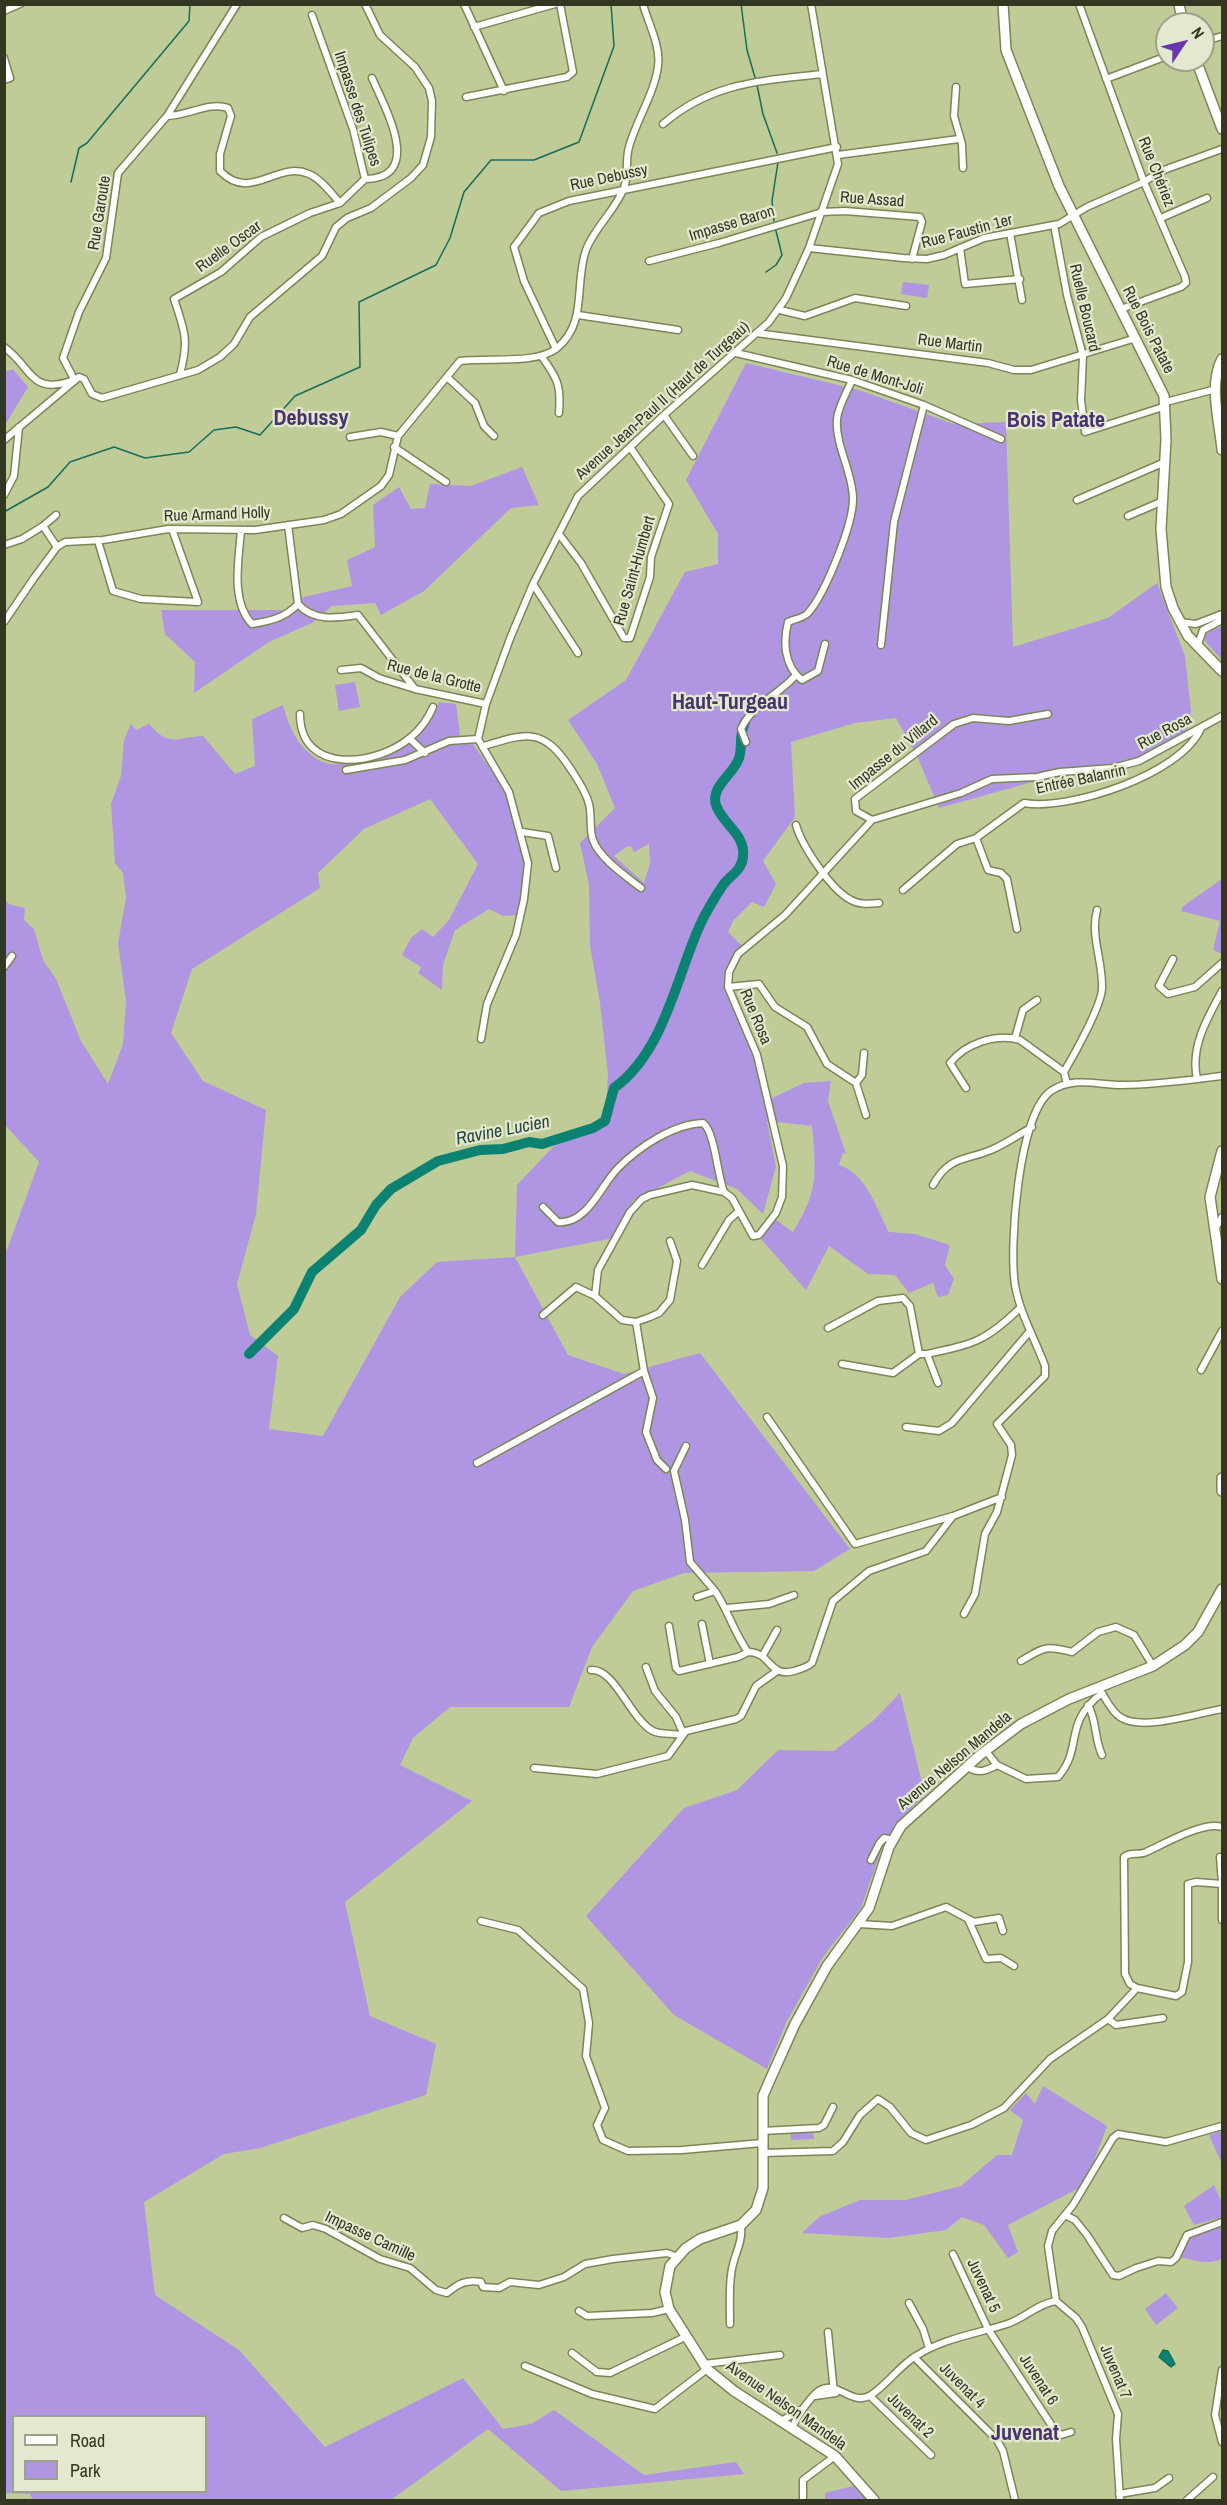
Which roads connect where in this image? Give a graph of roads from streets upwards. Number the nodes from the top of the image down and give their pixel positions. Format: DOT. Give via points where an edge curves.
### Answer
graph roads {
  1 [pos="20,4"];
  2 [pos="237,4"];
  3 [pos="365,4"];
  4 [pos="464,4"];
  5 [pos="523,4"];
  6 [pos="555,4"];
  7 [pos="560,4"];
  8 [pos="643,4"];
  9 [pos="811,4"];
  10 [pos="1003,4"];
  11 [pos="1079,4"];
  12 [pos="4,11"];
  13 [pos="525,13"];
  14 [pos="312,15"];
  15 [pos="474,27"];
  16 [pos="4,58"];
  17 [pos="1155,61"];
  18 [pos="1201,72"];
  19 [pos="822,74"];
  20 [pos="372,78"];
  21 [pos="1106,79"];
  22 [pos="4,80"];
  23 [pos="956,87"];
  24 [pos="504,91"];
  25 [pos="466,97"];
  26 [pos="167,116"];
  27 [pos="663,124"];
  28 [pos="1222,129"];
  29 [pos="959,139"];
  30 [pos="837,147"];
  31 [pos="1222,149"];
  32 [pos="838,156"];
  33 [pos="963,168"];
  34 [pos="365,179"];
  35 [pos="1144,182"];
  36 [pos="624,188"];
  37 [pos="1207,198"];
  38 [pos="340,203"];
  39 [pos="822,212"];
  40 [pos="1072,218"];
  41 [pos="1161,218"];
  42 [pos="1054,225"];
  43 [pos="1010,233"];
  44 [pos="809,248"];
  45 [pos="960,248"];
  46 [pos="912,259"];
  47 [pos="649,261"];
  48 [pos="1020,279"];
  49 [pos="1022,300"];
  50 [pos="906,306"];
  51 [pos="1121,309"];
  52 [pos="780,310"];
  53 [pos="578,315"];
  54 [pos="678,330"];
  55 [pos="756,333"];
  56 [pos="1136,338"];
  57 [pos="4,347"];
  58 [pos="556,349"];
  59 [pos="736,353"];
  60 [pos="1083,356"];
  61 [pos="542,357"];
  62 [pos="1222,359"];
  63 [pos="180,374"];
  64 [pos="447,377"];
  65 [pos="74,379"];
  66 [pos="852,381"];
  67 [pos="1216,389"];
  68 [pos="1166,404"];
  69 [pos="924,405"];
  70 [pos="559,413"];
  71 [pos="664,415"];
  72 [pos="19,427"];
  73 [pos="1222,432"];
  74 [pos="398,436"];
  75 [pos="494,436"];
  76 [pos="350,437"];
  77 [pos="1001,439"];
  78 [pos="4,440"];
  79 [pos="394,447"];
  80 [pos="630,447"];
  81 [pos="1222,450"];
  82 [pos="693,456"];
  83 [pos="1165,462"];
  84 [pos="446,482"];
  85 [pos="4,495"];
  86 [pos="1077,500"];
  87 [pos="1163,501"];
  88 [pos="56,515"];
  89 [pos="1128,516"];
  90 [pos="288,525"];
  91 [pos="43,526"];
  92 [pos="172,529"];
  93 [pos="241,530"];
  94 [pos="559,534"];
  95 [pos="98,541"];
  96 [pos="4,545"];
  97 [pos="57,547"];
  98 [pos="533,584"];
  99 [pos="298,604"];
  100 [pos="1222,614"];
  101 [pos="1222,620"];
  102 [pos="1179,621"];
  103 [pos="4,622"];
  104 [pos="825,645"];
  105 [pos="881,645"];
  106 [pos="1197,647"];
  107 [pos="578,653"];
  108 [pos="341,670"];
  109 [pos="1222,671"];
  110 [pos="796,675"];
  111 [pos="415,688"];
  112 [pos="486,704"];
  113 [pos="433,707"];
  114 [pos="300,714"];
  115 [pos="1048,714"];
  116 [pos="1222,716"];
  117 [pos="1201,728"];
  118 [pos="410,739"];
  119 [pos="478,740"];
  120 [pos="746,742"];
  121 [pos="484,746"];
  122 [pos="425,753"];
  123 [pos="346,770"];
  124 [pos="872,820"];
  125 [pos="796,825"];
  126 [pos="522,832"];
  127 [pos="976,838"];
  128 [pos="556,868"];
  129 [pos="825,874"];
  130 [pos="642,888"];
  131 [pos="903,890"];
  132 [pos="879,903"];
  133 [pos="1097,910"];
  134 [pos="1017,929"];
  135 [pos="12,956"];
  136 [pos="1173,959"];
  137 [pos="1222,963"];
  138 [pos="4,967"];
  139 [pos="728,987"];
  140 [pos="1222,991"];
  141 [pos="1037,1000"];
  142 [pos="1015,1038"];
  143 [pos="482,1040"];
  144 [pos="864,1053"];
  145 [pos="1064,1072"];
  146 [pos="1222,1077"];
  147 [pos="1197,1079"];
  148 [pos="856,1083"];
  149 [pos="1067,1084"];
  150 [pos="966,1088"];
  151 [pos="866,1115"];
  152 [pos="1032,1126"];
  153 [pos="1222,1151"];
  154 [pos="933,1185"];
  155 [pos="724,1192"];
  156 [pos="543,1207"];
  157 [pos="739,1211"];
  158 [pos="1222,1217"];
  159 [pos="1215,1230"];
  160 [pos="670,1240"];
  161 [pos="702,1265"];
  162 [pos="1222,1279"];
  163 [pos="595,1296"];
  164 [pos="1020,1308"];
  165 [pos="543,1315"];
  166 [pos="636,1322"];
  167 [pos="828,1328"];
  168 [pos="1030,1331"];
  169 [pos="1222,1331"];
  170 [pos="919,1354"];
  171 [pos="927,1354"];
  172 [pos="842,1364"];
  173 [pos="1201,1370"];
  174 [pos="644,1371"];
  175 [pos="938,1383"];
  176 [pos="766,1417"];
  177 [pos="906,1427"];
  178 [pos="686,1446"];
  179 [pos="477,1463"];
  180 [pos="666,1469"];
  181 [pos="1222,1478"];
  182 [pos="1222,1491"];
  183 [pos="1002,1497"];
  184 [pos="953,1516"];
  185 [pos="1222,1589"];
  186 [pos="715,1591"];
  187 [pos="794,1595"];
  188 [pos="697,1596"];
  189 [pos="727,1608"];
  190 [pos="964,1614"];
  191 [pos="702,1624"];
  192 [pos="669,1626"];
  193 [pos="777,1630"];
  194 [pos="748,1652"];
  195 [pos="763,1655"];
  196 [pos="1021,1661"];
  197 [pos="710,1664"];
  198 [pos="1153,1666"];
  199 [pos="646,1667"];
  200 [pos="591,1670"];
  201 [pos="777,1671"];
  202 [pos="1100,1690"];
  203 [pos="1088,1704"];
  204 [pos="1222,1709"];
  205 [pos="682,1734"];
  206 [pos="986,1751"];
  207 [pos="1102,1755"];
  208 [pos="997,1765"];
  209 [pos="968,1767"];
  210 [pos="534,1768"];
  211 [pos="1222,1827"];
  212 [pos="893,1840"];
  213 [pos="1220,1857"];
  214 [pos="871,1860"];
  215 [pos="1222,1884"];
  216 [pos="968,1919"];
  217 [pos="1222,1920"];
  218 [pos="481,1921"];
  219 [pos="859,1924"];
  220 [pos="1003,1931"];
  221 [pos="1014,1966"];
  222 [pos="1137,1988"];
  223 [pos="1163,2018"];
  224 [pos="1108,2019"];
  225 [pos="833,2108"];
  226 [pos="1222,2126"];
  227 [pos="762,2131"];
  228 [pos="762,2143"];
  229 [pos="762,2154"];
  230 [pos="1065,2215"];
  231 [pos="284,2218"];
  232 [pos="1222,2222"];
  233 [pos="741,2225"];
  234 [pos="953,2254"];
  235 [pos="678,2257"];
  236 [pos="1056,2301"];
  237 [pos="909,2303"];
  238 [pos="669,2309"];
  239 [pos="579,2311"];
  240 [pos="730,2324"];
  241 [pos="988,2329"];
  242 [pos="828,2332"];
  243 [pos="685,2337"];
  244 [pos="929,2348"];
  245 [pos="572,2354"];
  246 [pos="780,2355"];
  247 [pos="914,2357"];
  248 [pos="525,2366"];
  249 [pos="705,2366"];
  250 [pos="1222,2370"];
  251 [pos="834,2390"];
  252 [pos="870,2396"];
  253 [pos="804,2409"];
  254 [pos="783,2420"];
  255 [pos="793,2426"];
  256 [pos="1071,2432"];
  257 [pos="1222,2442"];
  258 [pos="931,2455"];
  259 [pos="835,2456"];
  260 [pos="1213,2477"];
  261 [pos="1169,2478"];
  262 [pos="1120,2498"];
  263 [pos="803,2500"];
  264 [pos="874,2500"];
  265 [pos="1015,2500"];
  266 [pos="1187,2500"];
  1 -- 12 [label="street"];
  2 -- 26 [label="street, Rue Garoute"];
  3 -- 63 [label="street" via="380,35 415,67 429,88 431,137 423,165 371,208 336,227 322,256 250,317 228,351 208,365"];
  4 -- 15 [label="street"];
  5 -- 13 [label="street"];
  6 -- 13 [label="street"];
  7 -- 24 [label="street" via="573,72"];
  8 -- 36 [label="street, Rue Armand Holly" via="658,53 658,68 627,151"];
  9 -- 19 [label="street, Avenue Jean-Paul II (Haut de Turgeau)"];
  10 -- 40 [label="street, Rue Bois Patate" via="1006,50"];
  11 -- 21 [label="street, Rue Chériez"];
  13 -- 15 [label="street"];
  14 -- 34 [label="street, Impasse des Tulipes" via="353,129"];
  15 -- 24 [label="street"];
  16 -- 22 [label="street" via="10,78"];
  17 -- 21 [label="street"];
  18 -- 28 [label="street"];
  19 -- 27 [label="street" via="755,82 702,96"];
  19 -- 30 [label="street, Avenue Jean-Paul II (Haut de Turgeau)"];
  20 -- 34 [label="street" via="399,153 394,169 384,176"];
  21 -- 35 [label="street, Rue Chériez"];
  23 -- 29 [label="street" via="954,116"];
  24 -- 25 [label="street"];
  26 -- 38 [label="street" via="219,105 228,108 231,116 220,154 220,171 228,180 241,185 297,170 318,179"];
  26 -- 65 [label="street, Rue Garoute" via="118,173 106,258 79,312 63,358"];
  29 -- 32 [label="street"];
  29 -- 33 [label="street"];
  30 -- 32 [label="street, Avenue Jean-Paul II (Haut de Turgeau)"];
  30 -- 36 [label="street, Rue Debussy"];
  31 -- 35 [label="street, Rue Faustin 1er" via="1161,171"];
  32 -- 39 [label="street, Avenue Jean-Paul II (Haut de Turgeau)" via="836,174"];
  34 -- 38 [label="street, Impasse des Tulipes"];
  35 -- 40 [label="street, Rue Faustin 1er" via="1087,207"];
  35 -- 41 [label="street, Rue Chériez"];
  36 -- 53 [label="street, Rue Armand Holly" via="586,250"];
  36 -- 58 [label="street, Rue Debussy" via="568,201 539,213 514,247 524,281"];
  37 -- 41 [label="street"];
  38 -- 63 [label="street, Ruelle Oscar" via="261,237 221,272 174,299 186,333 187,349"];
  39 -- 44 [label="street, Avenue Jean-Paul II (Haut de Turgeau)"];
  39 -- 46 [label="street, Rue Assad" via="920,217"];
  39 -- 47 [label="street, Impasse Baron"];
  40 -- 42 [label="street, Rue Faustin 1er"];
  40 -- 51 [label="street, Rue Bois Patate"];
  41 -- 51 [label="street, Rue Chériez" via="1186,283"];
  42 -- 43 [label="street, Rue Faustin 1er"];
  42 -- 60 [label="street, Ruelle Boucard" via="1066,295"];
  43 -- 45 [label="street, Rue Faustin 1er"];
  43 -- 48 [label="street"];
  44 -- 46 [label="street, Rue Faustin 1er"];
  44 -- 52 [label="street, Avenue Jean-Paul II (Haut de Turgeau)"];
  45 -- 46 [label="street, Rue Faustin 1er" via="937,257"];
  45 -- 48 [label="street" via="965,284"];
  48 -- 49 [label="street"];
  50 -- 52 [label="street" via="855,298 805,316"];
  51 -- 56 [label="street, Rue Bois Patate"];
  52 -- 55 [label="street, Avenue Jean-Paul II (Haut de Turgeau)"];
  53 -- 54 [label="street"];
  53 -- 58 [label="street, Rue Armand Holly" via="572,332"];
  55 -- 59 [label="street, Avenue Jean-Paul II (Haut de Turgeau)"];
  55 -- 60 [label="street, Rue Martin" via="1023,371"];
  56 -- 60 [label="street, Rue Martin"];
  56 -- 68 [label="street, Rue Bois Patate"];
  57 -- 65 [label="street" via="39,384 48,386"];
  58 -- 61 [label="street, Rue Armand Holly"];
  59 -- 66 [label="street, Rue de Mont-Joli"];
  59 -- 71 [label="street, Avenue Jean-Paul II (Haut de Turgeau)"];
  60 -- 68 [label="street, Ruelle Boucard" via="1081,400 1085,432"];
  61 -- 64 [label="street, Rue Armand Holly" via="460,361"];
  61 -- 70 [label="street" via="561,391"];
  62 -- 67 [label="street"];
  63 -- 65 [label="street" via="102,398 92,394 84,379"];
  64 -- 74 [label="street, Rue Armand Holly"];
  64 -- 75 [label="street" via="475,403 484,426"];
  65 -- 72 [label="street"];
  66 -- 69 [label="street, Rue de Mont-Joli"];
  66 -- 110 [label="street" via="837,419 851,477 852,517 816,603 806,616 788,622 782,644"];
  67 -- 68 [label="street"];
  67 -- 73 [label="street"];
  68 -- 83 [label="street, Rue Bois Patate"];
  69 -- 77 [label="street, Rue de Mont-Joli"];
  69 -- 105 [label="street" via="894,522"];
  71 -- 80 [label="street, Avenue Jean-Paul II (Haut de Turgeau)"];
  71 -- 82 [label="street"];
  72 -- 78 [label="street"];
  72 -- 85 [label="street" via="14,476"];
  73 -- 81 [label="street"];
  74 -- 76 [label="street" via="381,432"];
  74 -- 79 [label="street, Rue Armand Holly"];
  79 -- 84 [label="street"];
  79 -- 90 [label="street, Rue Armand Holly" via="389,476 381,486 341,514"];
  80 -- 94 [label="street, Avenue Jean-Paul II (Haut de Turgeau)" via="578,496"];
  80 -- 94 [label="street, Rue Saint-Humbert" via="669,504 630,638 624,638 581,563"];
  83 -- 86 [label="street"];
  83 -- 87 [label="street, Rue Bois Patate"];
  87 -- 89 [label="street"];
  87 -- 102 [label="street, Rue Bois Patate" via="1163,567"];
  88 -- 91 [label="street"];
  90 -- 93 [label="street, Rue Armand Holly"];
  90 -- 99 [label="street"];
  91 -- 96 [label="street"];
  91 -- 97 [label="street"];
  92 -- 93 [label="street, Rue Armand Holly"];
  92 -- 95 [label="street, Rue Armand Holly"];
  92 -- 95 [label="street" via="198,602 141,599 113,591"];
  93 -- 99 [label="street" via="237,575 242,614 252,624 269,621 285,616"];
  94 -- 98 [label="street, Avenue Jean-Paul II (Haut de Turgeau)"];
  95 -- 97 [label="street, Rue Armand Holly" via="65,542"];
  97 -- 103 [label="street"];
  98 -- 107 [label="street"];
  98 -- 112 [label="street, Avenue Jean-Paul II (Haut de Turgeau)"];
  99 -- 111 [label="street" via="312,615 358,615"];
  100 -- 102 [label="street" via="1196,624"];
  101 -- 106 [label="street" via="1203,630"];
  102 -- 106 [label="street, Rue Bois Patate"];
  104 -- 110 [label="street" via="818,671 802,680"];
  106 -- 109 [label="street, Rue Bois Patate"];
  108 -- 111 [label="street, Rue de la Grotte" via="362,668 379,678"];
  110 -- 120 [label="street" via="747,716 741,729"];
  111 -- 112 [label="street, Rue de la Grotte"];
  112 -- 119 [label="street, Avenue Jean-Paul II (Haut de Turgeau)"];
  113 -- 118 [label="street"];
  114 -- 118 [label="street" via="300,730 328,759 366,757"];
  115 -- 124 [label="street, Impasse du Villard" via="1009,721 973,718 949,726 855,799 856,811"];
  116 -- 117 [label="street, Rue Rosa"];
  117 -- 124 [label="street, Rue Rosa" via="1146,758 1122,766 1037,777 992,778 970,790"];
  117 -- 127 [label="street, Entrée Balanrin" via="1196,741 1145,778 1059,801 1024,803"];
  118 -- 122 [label="street"];
  119 -- 121 [label="street"];
  119 -- 122 [label="street" via="449,741"];
  121 -- 126 [label="street" via="509,792"];
  121 -- 130 [label="street" via="529,736 550,743 589,801 592,840 615,868"];
  122 -- 123 [label="street"];
  124 -- 129 [label="street, Rue Rosa"];
  125 -- 129 [label="street"];
  126 -- 128 [label="street" via="548,836"];
  126 -- 143 [label="street" via="528,863 524,899 516,935 487,1004"];
  127 -- 131 [label="street, Entrée Balanrin" via="957,844"];
  127 -- 134 [label="street" via="988,870 1007,879"];
  129 -- 132 [label="street" via="850,900"];
  129 -- 139 [label="street, Rue Rosa" via="776,924 738,954 729,972"];
  133 -- 145 [label="street" via="1095,933 1101,955 1102,991"];
  135 -- 138 [label="street"];
  136 -- 137 [label="street" via="1159,986 1168,994 1195,987"];
  139 -- 148 [label="street" via="759,984 775,1007 807,1027 827,1064"];
  139 -- 157 [label="street, Rue Rosa" via="757,1055 781,1151 784,1182 776,1213 759,1235 750,1233"];
  140 -- 147 [label="street" via="1204,1024 1193,1062"];
  141 -- 142 [label="street" via="1023,1010"];
  142 -- 145 [label="street"];
  142 -- 150 [label="street" via="970,1044 960,1051 950,1063"];
  144 -- 148 [label="street" via="862,1075"];
  145 -- 149 [label="street"];
  146 -- 147 [label="street"];
  147 -- 149 [label="street" via="1122,1085 1085,1081"];
  148 -- 151 [label="street"];
  149 -- 152 [label="street" via="1050,1092 1041,1102"];
  152 -- 154 [label="street" via="990,1150 955,1160"];
  152 -- 164 [label="street" via="1021,1164 1012,1237"];
  153 -- 159 [label="street" via="1210,1197"];
  155 -- 156 [label="street" via="711,1134 703,1123 671,1131 620,1166 574,1219 558,1222"];
  155 -- 157 [label="street, Rue Rosa"];
  155 -- 163 [label="street" via="692,1185 642,1199 630,1212 598,1270"];
  157 -- 161 [label="street" via="729,1220"];
  158 -- 159 [label="street"];
  159 -- 162 [label="street"];
  160 -- 166 [label="street" via="677,1261 670,1300 659,1312"];
  163 -- 165 [label="street" via="572,1288"];
  163 -- 166 [label="street" via="622,1320"];
  164 -- 168 [label="street"];
  164 -- 171 [label="street" via="996,1332 972,1344"];
  166 -- 174 [label="street"];
  167 -- 170 [label="street" via="878,1301 903,1298 910,1306"];
  168 -- 177 [label="street" via="952,1423 939,1431"];
  168 -- 183 [label="street" via="1045,1366 1045,1376 996,1424 1012,1449"];
  169 -- 173 [label="street"];
  170 -- 171 [label="street"];
  170 -- 172 [label="street" via="894,1373"];
  171 -- 175 [label="street"];
  174 -- 179 [label="street"];
  174 -- 180 [label="street" via="653,1398 646,1432 657,1460"];
  176 -- 184 [label="street" via="855,1544"];
  178 -- 186 [label="street" via="674,1471 690,1563"];
  181 -- 182 [label="street"];
  183 -- 184 [label="street"];
  183 -- 190 [label="street" via="985,1534 975,1594"];
  184 -- 201 [label="street" via="926,1551 869,1572 838,1595 810,1666 784,1673"];
  185 -- 198 [label="street, Avenue Nelson Mandela" via="1198,1632"];
  186 -- 188 [label="street"];
  186 -- 189 [label="street"];
  187 -- 189 [label="street" via="769,1604"];
  189 -- 194 [label="street"];
  191 -- 197 [label="street"];
  192 -- 197 [label="street" via="679,1671"];
  193 -- 195 [label="street"];
  194 -- 195 [label="street"];
  194 -- 197 [label="street"];
  195 -- 201 [label="street"];
  196 -- 198 [label="street" via="1046,1646 1072,1652 1098,1632 1116,1627 1134,1635"];
  198 -- 202 [label="street, Avenue Nelson Mandela"];
  199 -- 205 [label="street" via="655,1691 676,1717"];
  200 -- 205 [label="street" via="603,1672 610,1679 621,1698 649,1728"];
  201 -- 205 [label="street" via="756,1686 741,1716"];
  202 -- 203 [label="street"];
  202 -- 204 [label="street" via="1118,1715 1132,1722 1189,1717"];
  202 -- 206 [label="street, Avenue Nelson Mandela" via="1034,1716"];
  203 -- 207 [label="street" via="1093,1713 1095,1742"];
  203 -- 208 [label="street" via="1076,1725 1066,1768 1058,1777 1026,1779"];
  205 -- 210 [label="street" via="668,1756 597,1774"];
  206 -- 208 [label="street"];
  206 -- 209 [label="street, Avenue Nelson Mandela"];
  208 -- 209 [label="street" via="975,1772"];
  209 -- 212 [label="street, Avenue Nelson Mandela" via="918,1809"];
  211 -- 222 [label="street" via="1207,1825 1144,1854 1124,1857 1125,1974"];
  212 -- 214 [label="street" via="880,1841"];
  212 -- 219 [label="street, Avenue Nelson Mandela" via="869,1908"];
  213 -- 215 [label="street"];
  215 -- 217 [label="street"];
  215 -- 222 [label="street" via="1188,1884 1188,1962 1182,1992 1176,1996"];
  216 -- 219 [label="street" via="946,1907 892,1926"];
  216 -- 220 [label="street" via="981,1922 999,1918"];
  216 -- 221 [label="street" via="986,1959 1006,1959"];
  218 -- 228 [label="street" via="518,1930 583,1989 589,2023 586,2056 604,2108 597,2125 603,2140 628,2151"];
  219 -- 227 [label="street, Avenue Nelson Mandela" via="834,1955 795,2024 764,2097"];
  222 -- 224 [label="street"];
  223 -- 224 [label="street" via="1116,2025"];
  224 -- 229 [label="street" via="1050,2059 1004,2108 948,2134 926,2140 911,2133 890,2107 878,2099 860,2115 833,2151"];
  225 -- 227 [label="street" via="819,2128"];
  226 -- 230 [label="street" via="1166,2142 1118,2134 1101,2154"];
  227 -- 228 [label="street, Avenue Nelson Mandela"];
  228 -- 229 [label="street, Avenue Nelson Mandela"];
  229 -- 233 [label="street, Avenue Nelson Mandela" via="763,2188 759,2204"];
  230 -- 232 [label="street" via="1075,2220 1113,2275 1119,2276 1148,2264 1171,2262 1187,2235"];
  230 -- 236 [label="street" via="1052,2231 1048,2246"];
  231 -- 235 [label="street, Impasse Camille" via="302,2228 314,2225 326,2229 380,2259 410,2268 436,2290 447,2293 461,2282 474,2280 483,2287 499,2288 510,2282 539,2285 564,2277 585,2264 664,2253"];
  233 -- 235 [label="street, Avenue Nelson Mandela" via="700,2239"];
  233 -- 240 [label="street" via="743,2240 730,2276"];
  234 -- 241 [label="street, Juvenat 5"];
  235 -- 238 [label="street, Avenue Nelson Mandela" via="670,2266 667,2280"];
  236 -- 241 [label="street" via="1016,2321"];
  236 -- 262 [label="street, Juvenat 7" via="1082,2327 1116,2408"];
  237 -- 244 [label="street"];
  238 -- 239 [label="street" via="587,2316"];
  238 -- 243 [label="street, Avenue Nelson Mandela"];
  241 -- 244 [label="street"];
  241 -- 256 [label="street, Juvenat 6" via="1054,2429 1061,2435"];
  242 -- 251 [label="street"];
  243 -- 245 [label="street" via="610,2373 597,2372"];
  243 -- 249 [label="street, Avenue Nelson Mandela"];
  244 -- 247 [label="street"];
  246 -- 249 [label="street"];
  247 -- 252 [label="street"];
  247 -- 265 [label="street, Juvenat 4" via="997,2440"];
  248 -- 249 [label="street" via="592,2394 655,2409"];
  249 -- 254 [label="street, Avenue Nelson Mandela" via="734,2391"];
  250 -- 257 [label="street" via="1215,2415"];
  251 -- 252 [label="street" via="855,2398"];
  251 -- 253 [label="street" via="815,2397"];
  252 -- 258 [label="street, Juvenat 2"];
  253 -- 254 [label="street"];
  253 -- 255 [label="street"];
  254 -- 255 [label="street, Avenue Nelson Mandela"];
  255 -- 259 [label="street, Avenue Nelson Mandela"];
  259 -- 263 [label="street" via="803,2480"];
  259 -- 264 [label="street, Avenue Nelson Mandela"];
  260 -- 266 [label="street"];
  261 -- 262 [label="street" via="1155,2488"];
}
